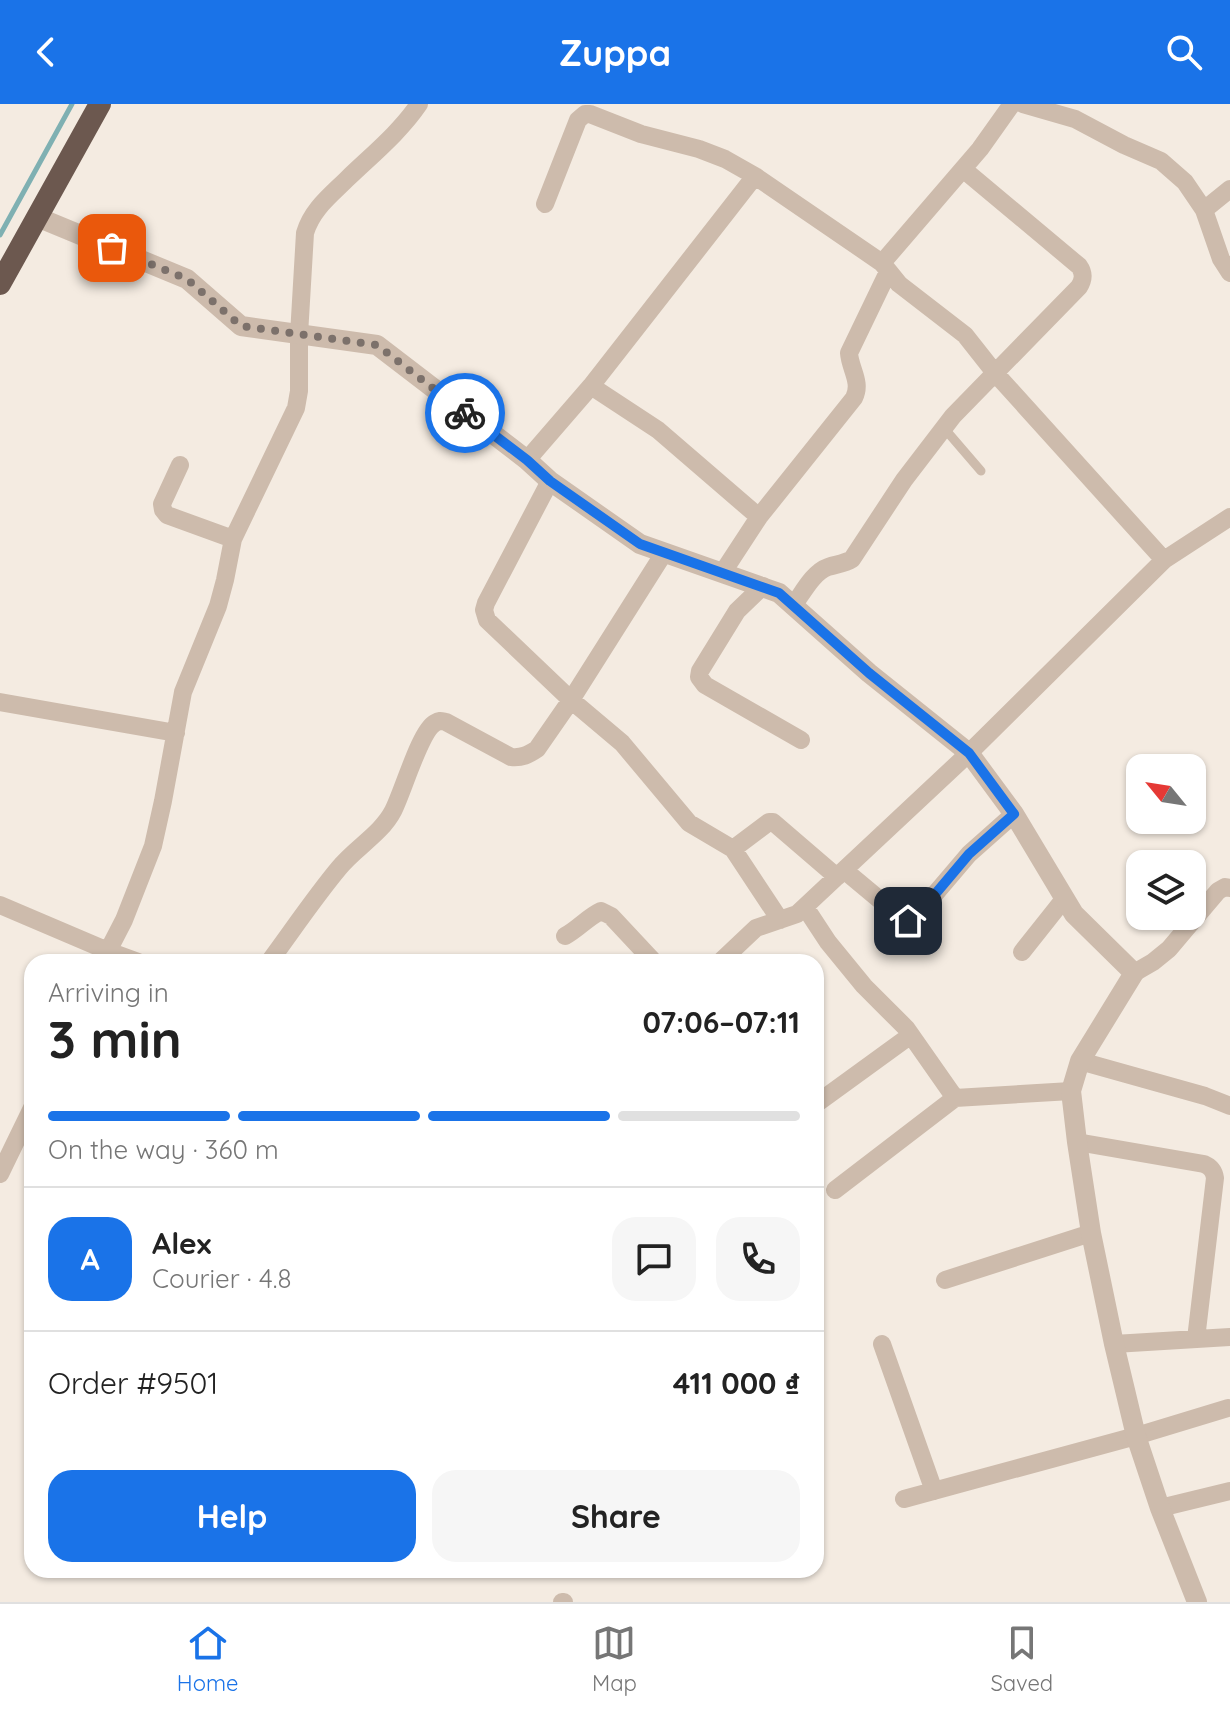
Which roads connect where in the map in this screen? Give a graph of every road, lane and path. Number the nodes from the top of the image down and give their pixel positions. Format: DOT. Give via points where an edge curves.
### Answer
graph roads {
  1 [pos="100,104"];
  2 [pos="419,104"];
  3 [pos="1012,104"];
  4 [pos="1023,104"];
  5 [pos="1077,112"];
  6 [pos="963,169"];
  7 [pos="755,176"];
  8 [pos="1230,189"];
  9 [pos="545,204"];
  10 [pos="1204,210"];
  11 [pos="37,217"];
  12 [pos="885,267"];
  13 [pos="1230,273"];
  14 [pos="0,284"];
  15 [pos="299,335"];
  16 [pos="995,373"];
  17 [pos="591,386"];
  18 [pos="944,428"];
  19 [pos="527,460"];
  20 [pos="180,465"];
  21 [pos="981,471"];
  22 [pos="550,481"];
  23 [pos="759,517"];
  24 [pos="1230,517"];
  25 [pos="233,539"];
  26 [pos="664,553"];
  27 [pos="1164,560"];
  28 [pos="723,572"];
  29 [pos="763,586"];
  30 [pos="793,606"];
  31 [pos="571,700"];
  32 [pos="0,702"];
  33 [pos="176,733"];
  34 [pos="801,740"];
  35 [pos="969,753"];
  36 [pos="1014,814"];
  37 [pos="733,849"];
  38 [pos="841,873"];
  39 [pos="1230,888"];
  40 [pos="1064,899"];
  41 [pos="0,905"];
  42 [pos="805,907"];
  43 [pos="780,920"];
  44 [pos="565,936"];
  45 [pos="1022,952"];
  46 [pos="102,954"];
  47 [pos="107,954"];
  48 [pos="275,954"];
  49 [pos="647,954"];
  50 [pos="728,954"];
  51 [pos="1134,973"];
  52 [pos="911,1035"];
  53 [pos="1080,1061"];
  54 [pos="1071,1091"];
  55 [pos="824,1098"];
  56 [pos="955,1098"];
  57 [pos="1230,1106"];
  58 [pos="24,1124"];
  59 [pos="1077,1142"];
  60 [pos="0,1174"];
  61 [pos="835,1190"];
  62 [pos="1091,1233"];
  63 [pos="945,1280"];
  64 [pos="1230,1337"];
  65 [pos="1196,1339"];
  66 [pos="882,1344"];
  67 [pos="1114,1344"];
  68 [pos="1228,1408"];
  69 [pos="1136,1436"];
  70 [pos="934,1491"];
  71 [pos="1230,1491"];
  72 [pos="904,1499"];
  73 [pos="1160,1508"];
  74 [pos="1197,1602"];
  1 -- 11 [label="highway"];
  2 -- 15 [label="street" via="308,223"];
  3 -- 6 [label="street"];
  4 -- 5 [label="street"];
  5 -- 10 [label="street" via="1124,145 1161,161 1185,182"];
  6 -- 12 [label="street"];
  6 -- 16 [label="street" via="1079,266 1083,275 1079,287"];
  7 -- 9 [label="street" via="713,153 585,114"];
  7 -- 12 [label="street"];
  7 -- 17 [label="street"];
  8 -- 10 [label="street"];
  10 -- 13 [label="street"];
  11 -- 14 [label="highway"];
  11 -- 15 [label="street" via="187,279 241,326"];
  12 -- 16 [label="street" via="965,335"];
  12 -- 23 [label="street" via="849,353 858,387 854,398"];
  15 -- 19 [label="street" via="377,345"];
  15 -- 25 [label="street" via="296,408"];
  16 -- 18 [label="street"];
  16 -- 27 [label="street"];
  17 -- 19 [label="street"];
  17 -- 23 [label="street" via="658,430"];
  18 -- 21 [label="lane"];
  18 -- 30 [label="street" via="852,559 819,572"];
  19 -- 22 [label="street"];
  20 -- 25 [label="street" via="163,510"];
  22 -- 26 [label="street" via="640,544"];
  22 -- 31 [label="street" via="484,610 487,620"];
  23 -- 28 [label="street"];
  24 -- 27 [label="street"];
  25 -- 33 [label="street" via="218,606 183,692"];
  26 -- 28 [label="street"];
  26 -- 31 [label="street"];
  27 -- 35 [label="street"];
  28 -- 29 [label="street"];
  29 -- 30 [label="street"];
  29 -- 34 [label="street" via="737,611 699,677"];
  30 -- 35 [label="street"];
  31 -- 37 [label="street" via="622,743 689,823"];
  31 -- 48 [label="street" via="537,749 520,758 446,722 433,724 391,815 339,868"];
  32 -- 33 [label="street"];
  33 -- 47 [label="street" via="153,846"];
  35 -- 36 [label="street"];
  35 -- 38 [label="street"];
  36 -- 38 [label="street" via="969,854 912,921"];
  36 -- 40 [label="street"];
  37 -- 38 [label="street" via="773,822"];
  37 -- 43 [label="street"];
  38 -- 42 [label="street"];
  39 -- 51 [label="street" via="1218,891 1162,956"];
  40 -- 45 [label="street"];
  40 -- 51 [label="street"];
  41 -- 46 [label="street"];
  42 -- 43 [label="street"];
  42 -- 52 [label="street" via="864,986"];
  43 -- 50 [label="street" via="756,928"];
  44 -- 49 [label="street" via="601,911"];
  51 -- 53 [label="street"];
  52 -- 55 [label="street"];
  52 -- 56 [label="street"];
  53 -- 54 [label="street"];
  53 -- 57 [label="street"];
  54 -- 56 [label="street"];
  54 -- 59 [label="street"];
  56 -- 61 [label="street"];
  58 -- 60 [label="street"];
  59 -- 62 [label="street"];
  59 -- 65 [label="street" via="1204,1164 1214,1173"];
  62 -- 63 [label="street"];
  62 -- 67 [label="street"];
  64 -- 65 [label="street"];
  65 -- 67 [label="street"];
  66 -- 70 [label="street"];
  67 -- 69 [label="street"];
  68 -- 69 [label="street"];
  69 -- 70 [label="street"];
  69 -- 73 [label="street"];
  70 -- 72 [label="street"];
  71 -- 73 [label="street"];
  73 -- 74 [label="street"];
}
